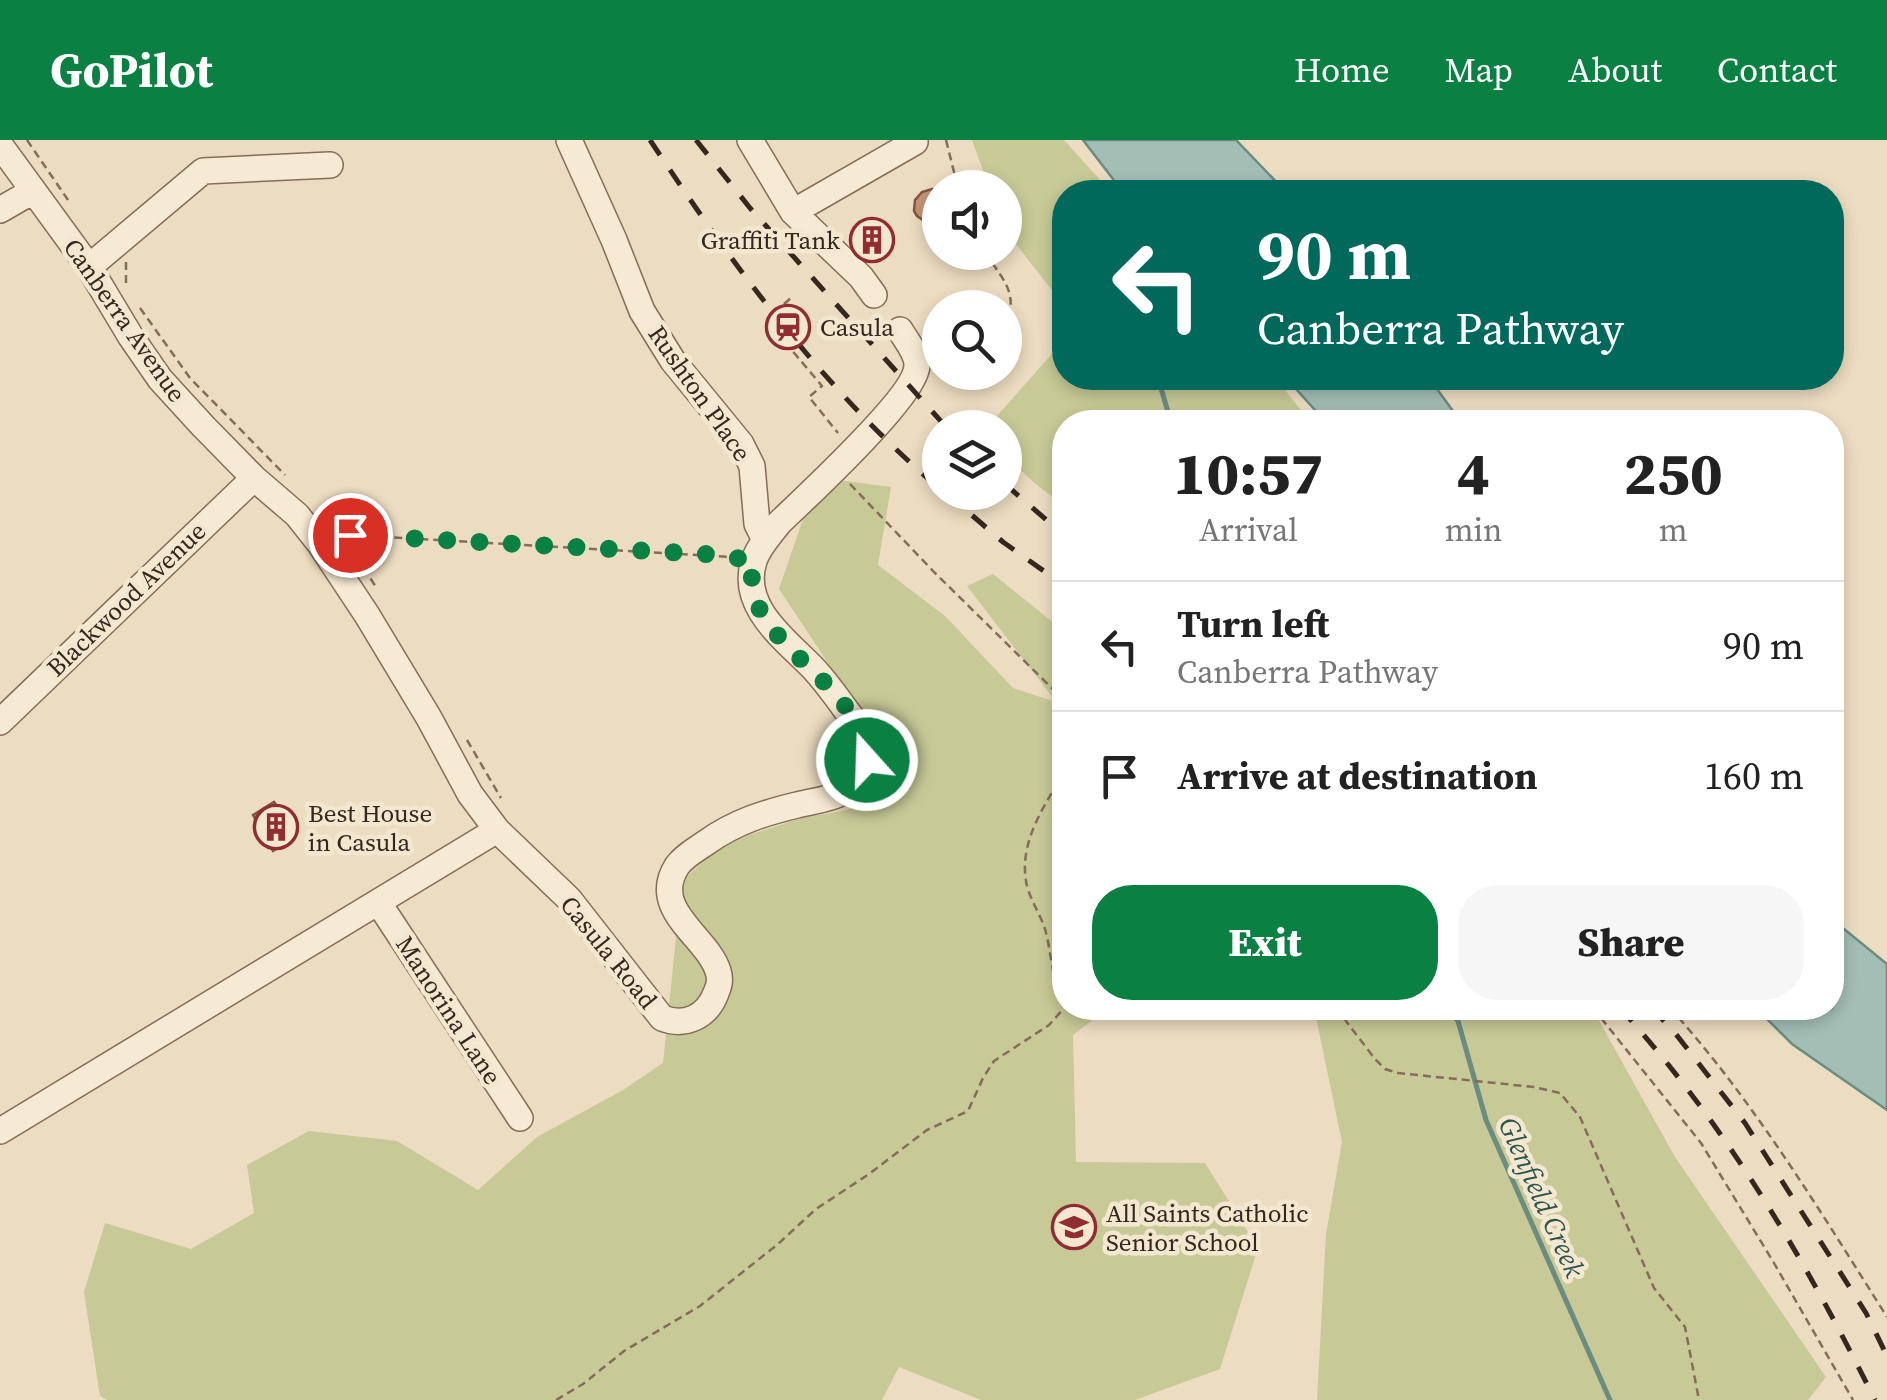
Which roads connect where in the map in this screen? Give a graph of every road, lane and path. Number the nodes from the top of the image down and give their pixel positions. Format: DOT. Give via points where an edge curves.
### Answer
graph roads {
  1 [pos="27,140"];
  2 [pos="569,140"];
  3 [pos="750,140"];
  4 [pos="914,140"];
  5 [pos="946,140"];
  6 [pos="0,145"];
  7 [pos="330,166"];
  8 [pos="954,170"];
  9 [pos="33,191"];
  10 [pos="74,209"];
  11 [pos="0,210"];
  12 [pos="793,212"];
  13 [pos="126,256"];
  14 [pos="89,267"];
  15 [pos="126,288"];
  16 [pos="874,295"];
  17 [pos="791,298"];
  18 [pos="136,303"];
  19 [pos="784,304"];
  20 [pos="900,330"];
  21 [pos="784,342"];
  22 [pos="854,441"];
  23 [pos="254,478"];
  24 [pos="846,478"];
  25 [pos="289,479"];
  26 [pos="343,538"];
  27 [pos="759,551"];
  28 [pos="1052,687"];
  29 [pos="0,722"];
  30 [pos="1052,794"];
  31 [pos="496,830"];
  32 [pos="378,902"];
  33 [pos="1052,962"];
  34 [pos="1054,1020"];
  35 [pos="1346,1020"];
  36 [pos="1604,1020"];
  37 [pos="1681,1020"];
  38 [pos="520,1118"];
  39 [pos="0,1131"];
  40 [pos="1887,1317"];
  41 [pos="556,1400"];
  42 [pos="1699,1400"];
  43 [pos="1853,1400"];
  1 -- 10 [label="path"];
  2 -- 27 [label="street, Rushton Place" via="642,310 752,466"];
  3 -- 12 [label="street"];
  4 -- 12 [label="street"];
  5 -- 8 [label="path"];
  6 -- 9 [label="street, Canberra Avenue"];
  7 -- 14 [label="street" via="203,170"];
  9 -- 11 [label="street"];
  9 -- 14 [label="street, Canberra Avenue"];
  12 -- 16 [label="street"];
  13 -- 15 [label="path"];
  14 -- 23 [label="street, Canberra Avenue" via="160,379"];
  17 -- 19 [label="path"];
  18 -- 25 [label="path" via="190,378"];
  20 -- 22 [label="street" via="916,358 915,376 881,421"];
  21 -- 22 [label="path" via="822,386 809,398"];
  22 -- 27 [label="street"];
  23 -- 29 [label="street, Blackwood Avenue"];
  23 -- 31 [label="street, Canberra Avenue" via="320,544"];
  24 -- 28 [label="path"];
  26 -- 27 [label="path" via="724,555"];
  27 -- 31 [label="street, Casula Road" via="752,583 765,620 848,711 863,735 867,760 844,792 746,820 679,863 671,902 719,972 705,1012 687,1022 662,1018 569,899"];
  30 -- 33 [label="path" via="1026,847 1024,866"];
  31 -- 32 [label="street"];
  32 -- 38 [label="street, Manorina Lane"];
  32 -- 39 [label="street"];
  34 -- 41 [label="path" via="994,1061 968,1110 927,1130 816,1208 700,1306"];
  35 -- 42 [label="path" via="1386,1069 1560,1092 1580,1117 1654,1288 1684,1328"];
  36 -- 43 [label="path" via="1701,1143"];
  37 -- 40 [label="path" via="1769,1134"];
}
